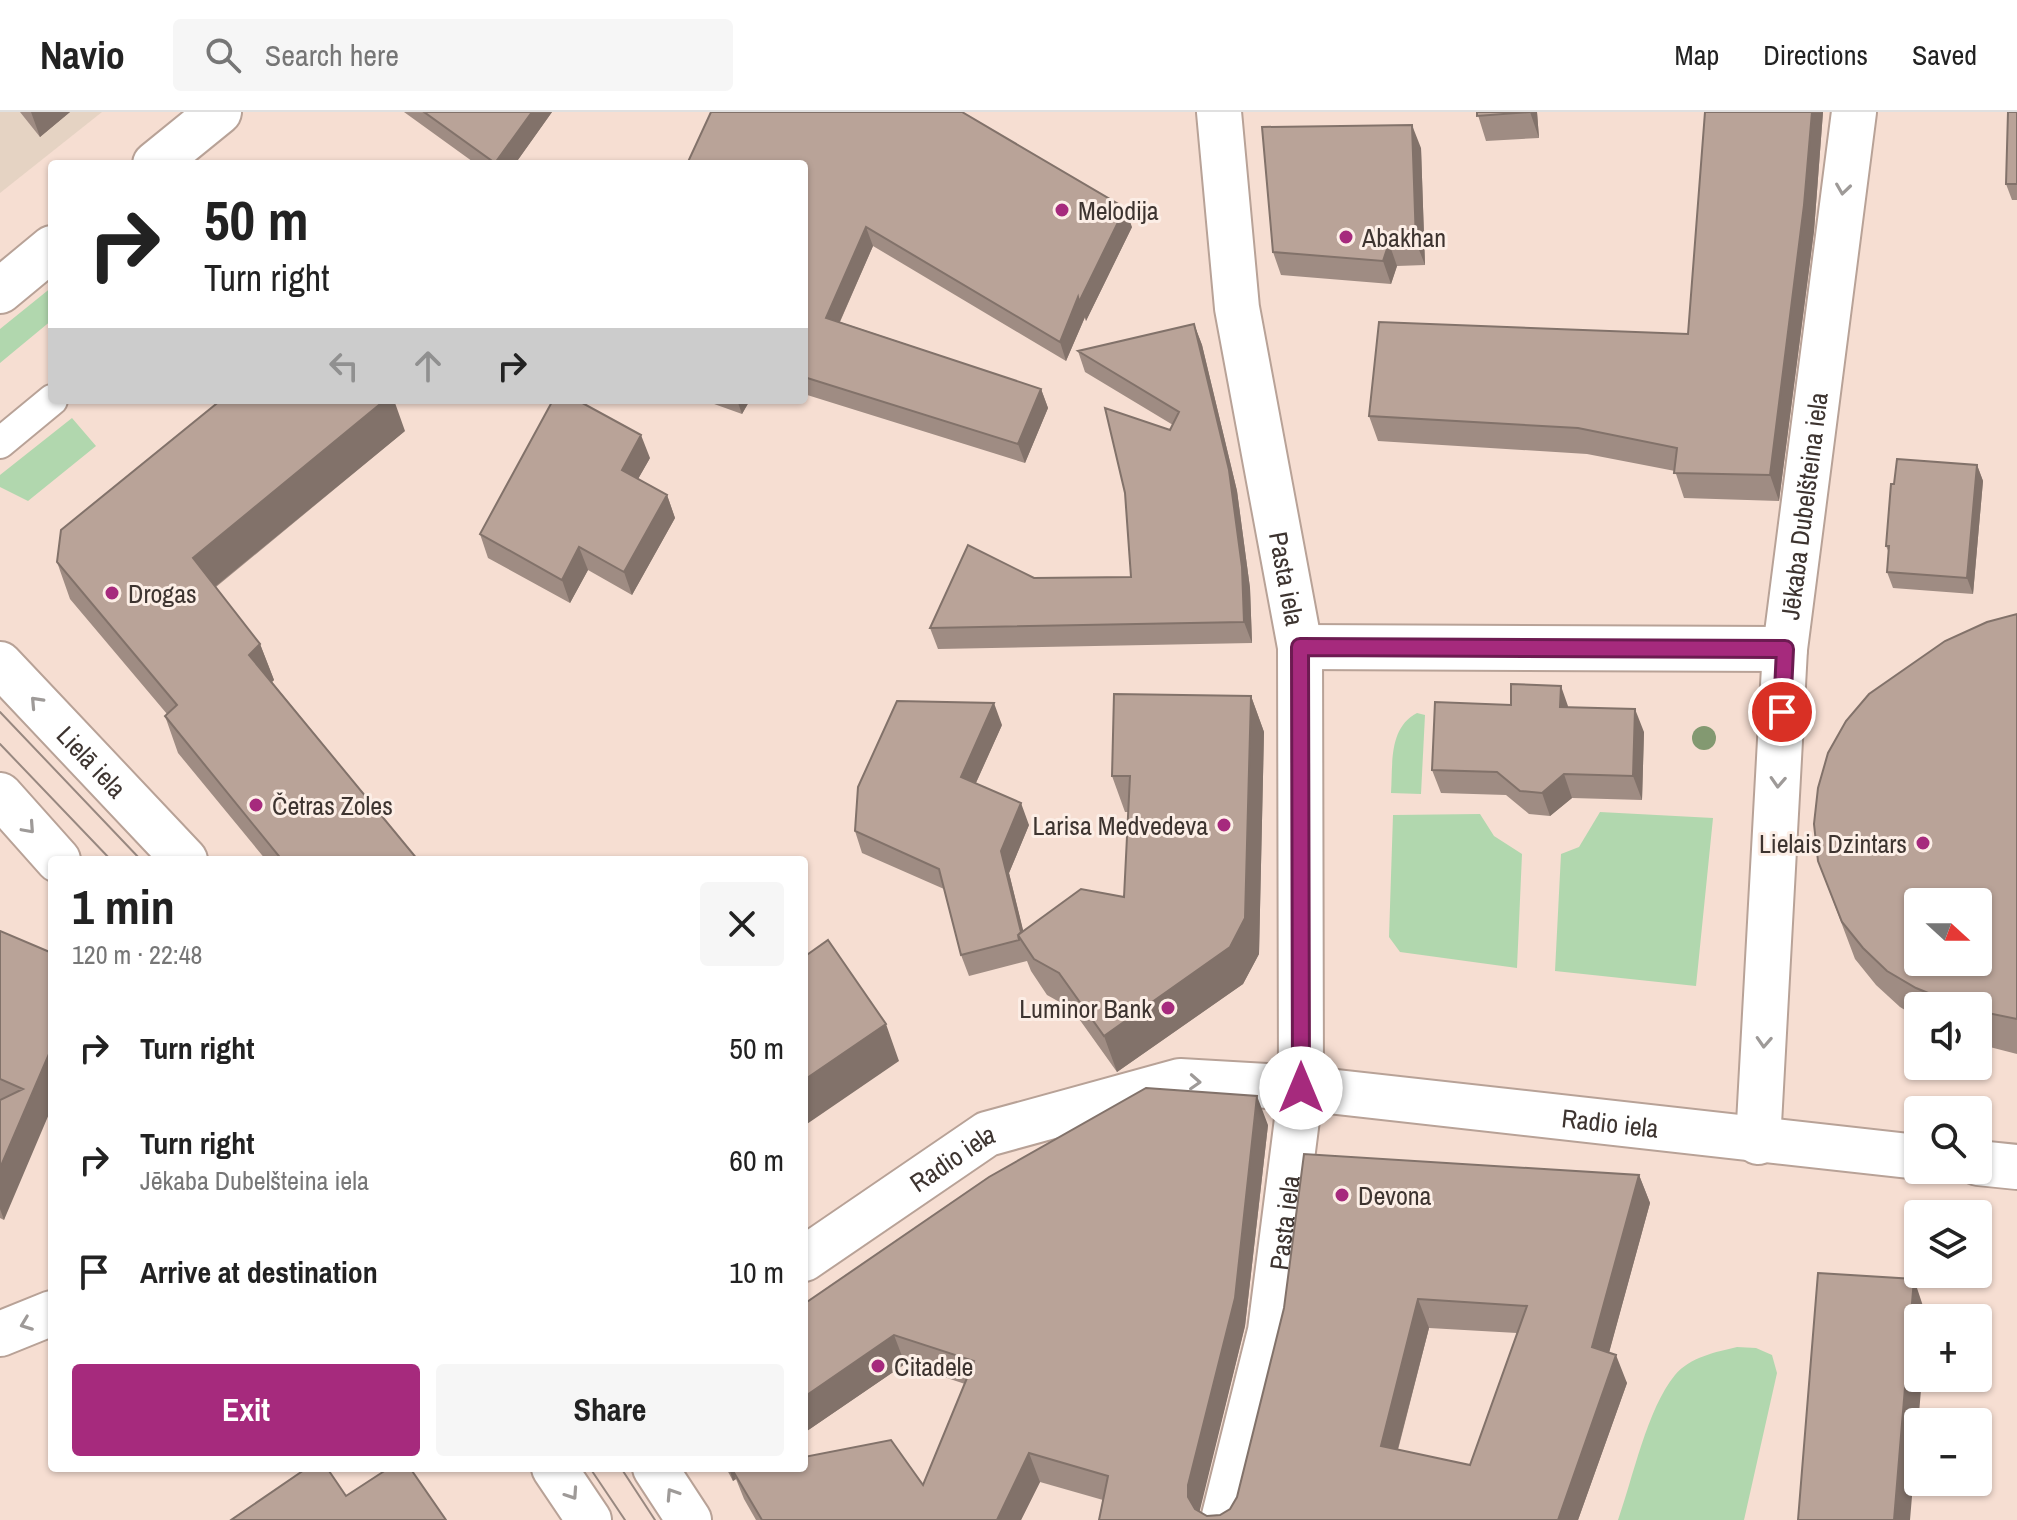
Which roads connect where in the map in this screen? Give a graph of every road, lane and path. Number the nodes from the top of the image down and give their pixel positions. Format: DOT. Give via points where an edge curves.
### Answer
graph roads {
  1 [pos="219,112"];
  2 [pos="1219,112"];
  3 [pos="1854,112"];
  4 [pos="160,160"];
  5 [pos="48,251"];
  6 [pos="0,291"];
  7 [pos="48,403"];
  8 [pos="0,443"];
  9 [pos="1300,647"];
  10 [pos="1785,649"];
  11 [pos="0,664"];
  12 [pos="0,795"];
  13 [pos="54,856"];
  14 [pos="181,856"];
  15 [pos="1301,1088"];
  16 [pos="1758,1142"];
  17 [pos="1904,1156"];
  18 [pos="1992,1164"];
  19 [pos="2017,1167"];
  20 [pos="808,1256"];
  21 [pos="48,1315"];
  22 [pos="0,1334"];
  23 [pos="557,1472"];
  24 [pos="658,1472"];
  25 [pos="589,1520"];
  26 [pos="689,1520"];
  27 [pos="1223,1520"];
  1 -- 4 [label="street"];
  2 -- 9 [label="street, Pasta iela" via="1237,308"];
  3 -- 10 [label="street, Jēkaba Dubelšteina iela, one-way"];
  5 -- 6 [label="street"];
  7 -- 8 [label="lane"];
  9 -- 10 [label="street"];
  9 -- 15 [label="street, Pasta iela"];
  10 -- 16 [label="street, Jēkaba Dubelšteina iela, one-way"];
  14 -- 11 [label="street, Lielā iela, one-way"];
  12 -- 13 [label="street, one-way"];
  15 -- 16 [label="street, Radio iela"];
  20 -- 15 [label="street, Radio iela, one-way" via="987,1134 1180,1081"];
  15 -- 27 [label="street, Pasta iela" via="1270,1331"];
  16 -- 17 [label="street, Radio iela"];
  18 -- 19 [label="street"];
  21 -- 22 [label="street, one-way"];
  23 -- 25 [label="street, one-way"];
  26 -- 24 [label="street, one-way"];
}
